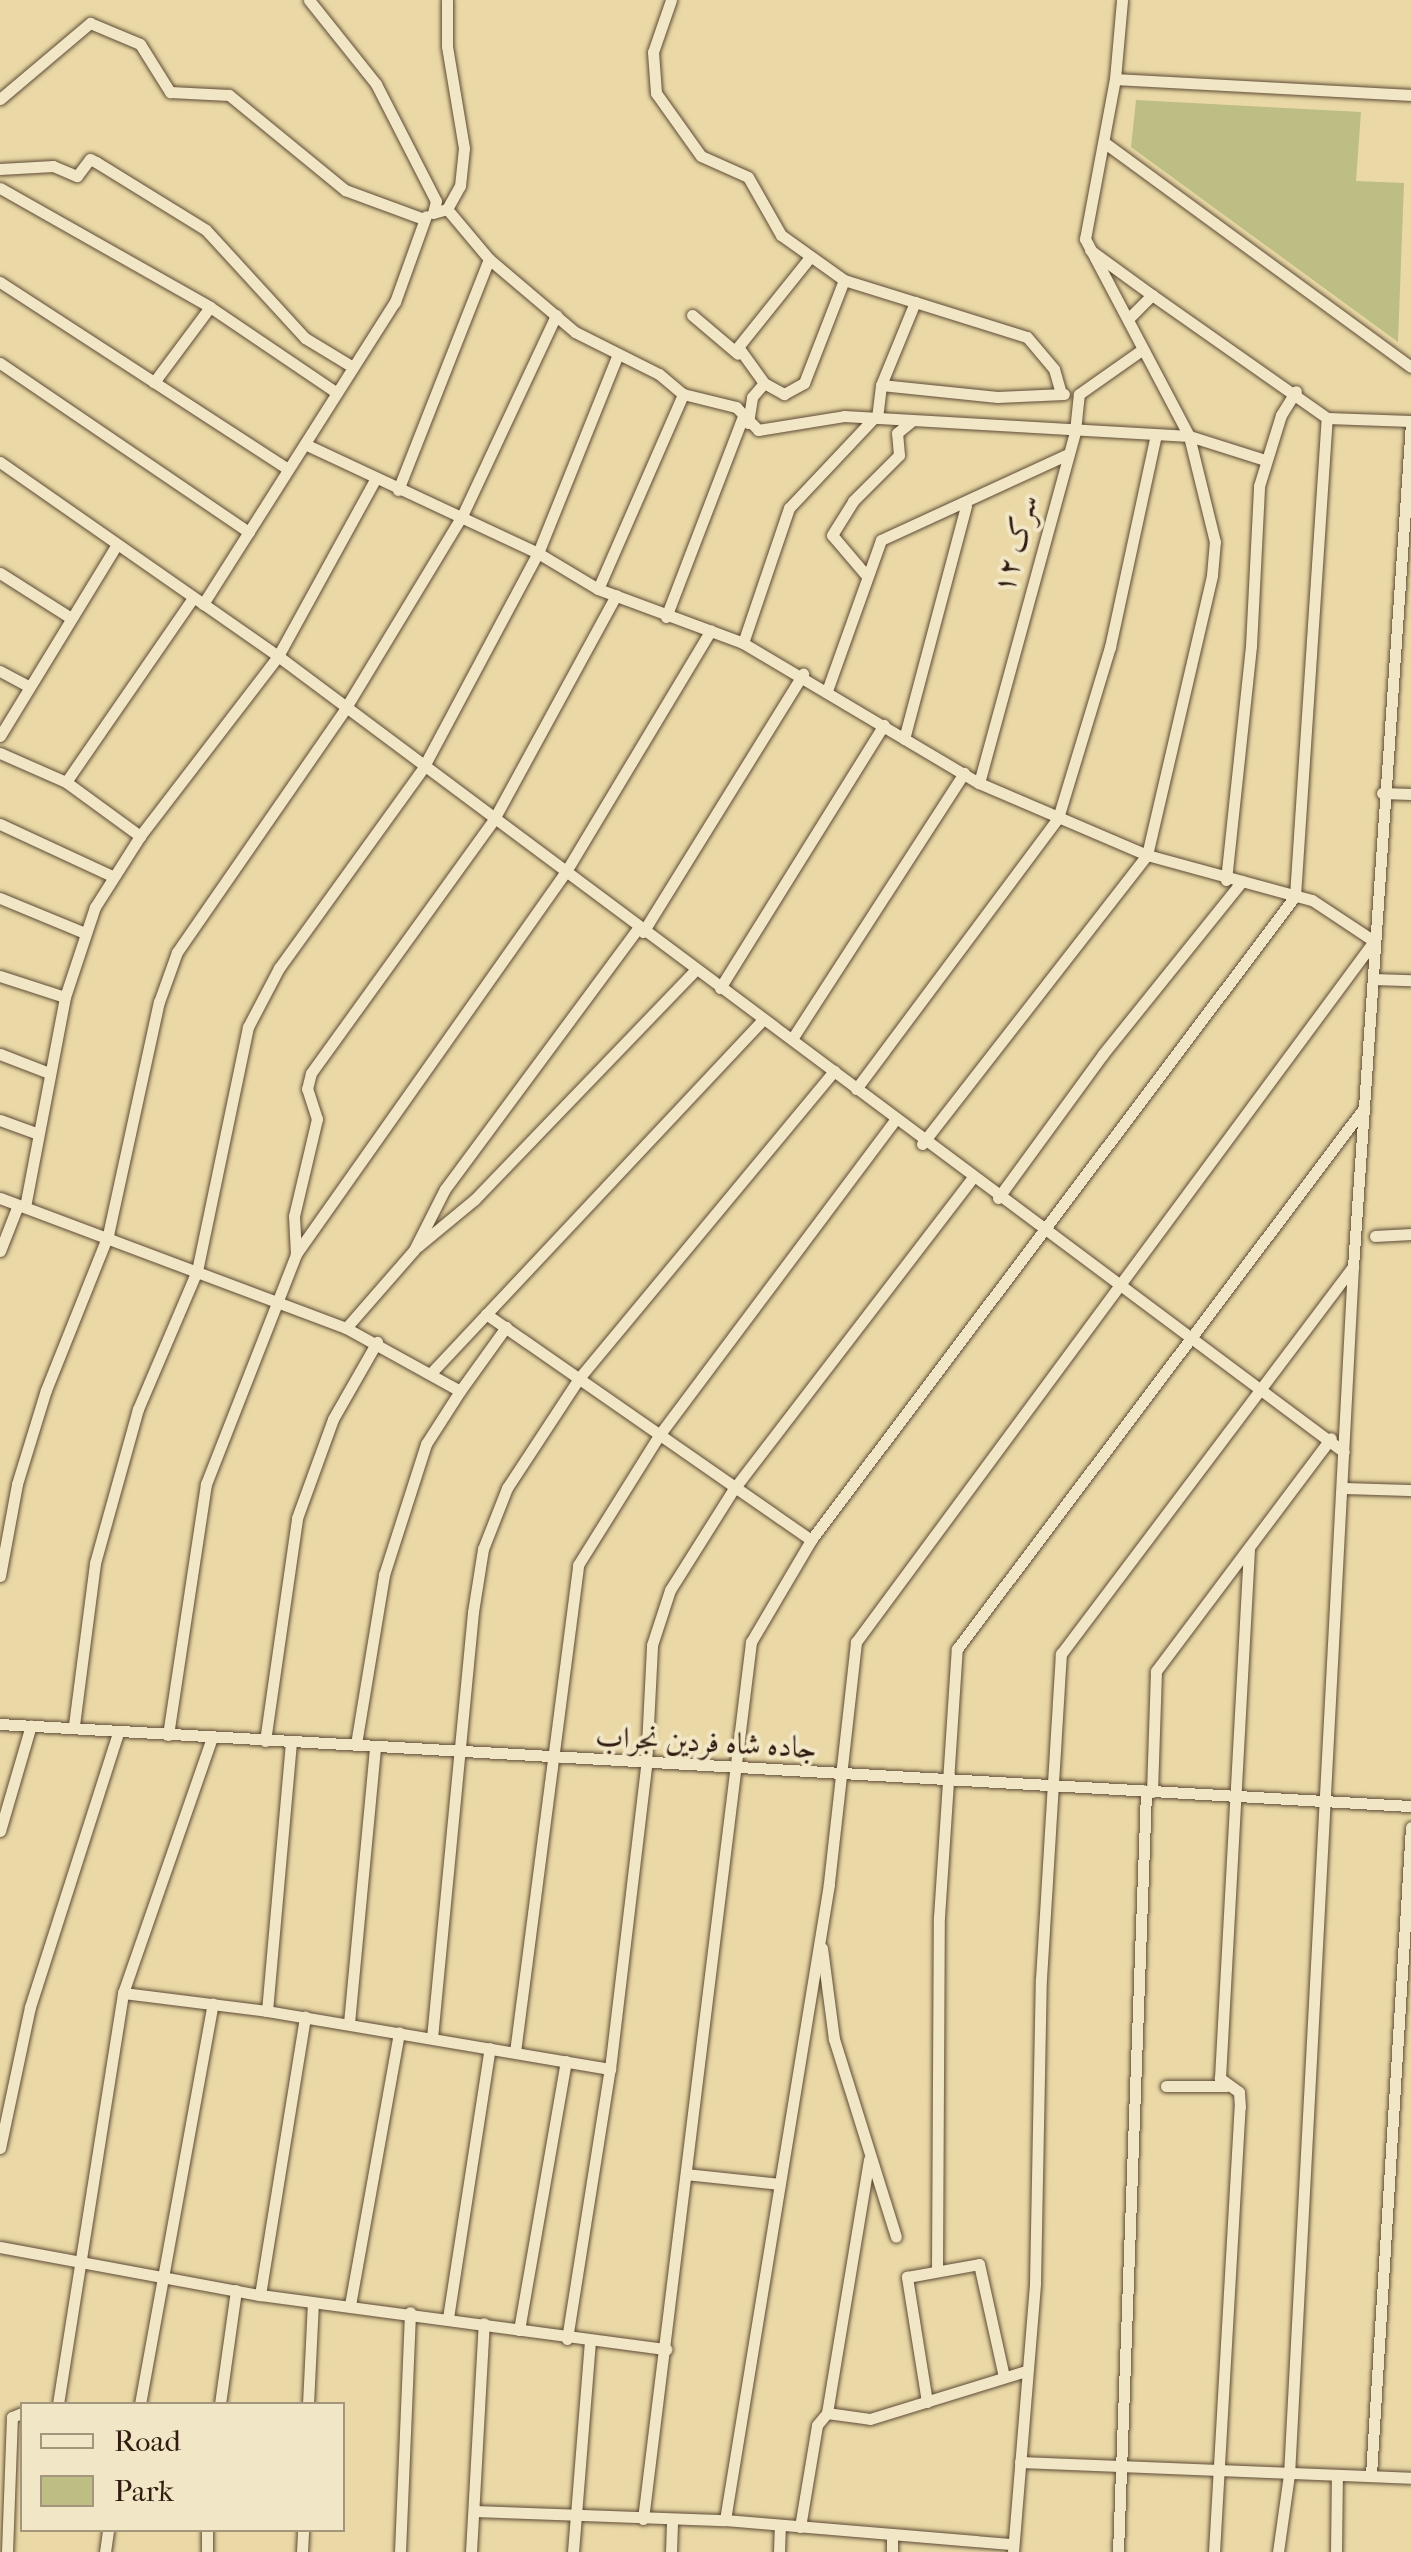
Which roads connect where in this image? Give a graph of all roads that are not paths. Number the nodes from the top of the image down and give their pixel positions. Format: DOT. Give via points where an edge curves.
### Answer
graph roads {
  1 [pos="309,0"];
  2 [pos="447,0"];
  3 [pos="671,0"];
  4 [pos="1122,0"];
  5 [pos="1115,79"];
  6 [pos="1411,95"];
  7 [pos="0,99"];
  8 [pos="1106,143"];
  9 [pos="0,168"];
  10 [pos="0,188"];
  11 [pos="447,210"];
  12 [pos="427,216"];
  13 [pos="1090,250"];
  14 [pos="810,257"];
  15 [pos="489,260"];
  16 [pos="844,280"];
  17 [pos="0,282"];
  18 [pos="1152,295"];
  19 [pos="915,302"];
  20 [pos="210,307"];
  21 [pos="556,315"];
  22 [pos="692,315"];
  23 [pos="1128,319"];
  24 [pos="1143,349"];
  25 [pos="618,354"];
  26 [pos="738,354"];
  27 [pos="0,362"];
  28 [pos="352,366"];
  29 [pos="1411,367"];
  30 [pos="154,382"];
  31 [pos="764,384"];
  32 [pos="881,384"];
  33 [pos="1296,390"];
  34 [pos="336,393"];
  35 [pos="683,394"];
  36 [pos="1061,394"];
  37 [pos="1078,394"];
  38 [pos="1326,418"];
  39 [pos="874,419"];
  40 [pos="746,420"];
  41 [pos="912,420"];
  42 [pos="1411,422"];
  43 [pos="1075,431"];
  44 [pos="1156,434"];
  45 [pos="1189,436"];
  46 [pos="1410,442"];
  47 [pos="304,444"];
  48 [pos="1066,455"];
  49 [pos="1265,460"];
  50 [pos="0,462"];
  51 [pos="288,469"];
  52 [pos="376,478"];
  53 [pos="398,490"];
  54 [pos="966,506"];
  55 [pos="462,516"];
  56 [pos="248,532"];
  57 [pos="116,546"];
  58 [pos="538,553"];
  59 [pos="0,574"];
  60 [pos="866,575"];
  61 [pos="598,589"];
  62 [pos="616,595"];
  63 [pos="198,601"];
  64 [pos="666,617"];
  65 [pos="71,618"];
  66 [pos="711,630"];
  67 [pos="743,643"];
  68 [pos="278,656"];
  69 [pos="0,671"];
  70 [pos="803,674"];
  71 [pos="28,686"];
  72 [pos="828,688"];
  73 [pos="345,709"];
  74 [pos="884,725"];
  75 [pos="0,736"];
  76 [pos="904,739"];
  77 [pos="0,753"];
  78 [pos="423,768"];
  79 [pos="964,774"];
  80 [pos="66,782"];
  81 [pos="979,783"];
  82 [pos="1382,793"];
  83 [pos="1411,794"];
  84 [pos="1058,818"];
  85 [pos="494,819"];
  86 [pos="0,824"];
  87 [pos="140,836"];
  88 [pos="1147,855"];
  89 [pos="566,873"];
  90 [pos="112,876"];
  91 [pos="1226,880"];
  92 [pos="1242,881"];
  93 [pos="1295,896"];
  94 [pos="0,898"];
  95 [pos="641,930"];
  96 [pos="84,932"];
  97 [pos="1374,942"];
  98 [pos="695,970"];
  99 [pos="0,976"];
  100 [pos="1373,979"];
  101 [pos="1411,980"];
  102 [pos="720,988"];
  103 [pos="65,997"];
  104 [pos="762,1020"];
  105 [pos="792,1039"];
  106 [pos="0,1054"];
  107 [pos="834,1071"];
  108 [pos="49,1073"];
  109 [pos="856,1089"];
  110 [pos="1364,1108"];
  111 [pos="0,1120"];
  112 [pos="895,1120"];
  113 [pos="36,1133"];
  114 [pos="922,1144"];
  115 [pos="971,1180"];
  116 [pos="0,1198"];
  117 [pos="998,1198"];
  118 [pos="22,1206"];
  119 [pos="1042,1233"];
  120 [pos="1411,1234"];
  121 [pos="108,1235"];
  122 [pos="1375,1236"];
  123 [pos="414,1250"];
  124 [pos="0,1251"];
  125 [pos="296,1254"];
  126 [pos="1353,1267"];
  127 [pos="197,1271"];
  128 [pos="1116,1288"];
  129 [pos="282,1302"];
  130 [pos="486,1314"];
  131 [pos="506,1327"];
  132 [pos="346,1328"];
  133 [pos="1186,1338"];
  134 [pos="377,1342"];
  135 [pos="430,1373"];
  136 [pos="580,1377"];
  137 [pos="1259,1386"];
  138 [pos="460,1392"];
  139 [pos="660,1434"];
  140 [pos="1331,1438"];
  141 [pos="1344,1452"];
  142 [pos="1342,1488"];
  143 [pos="733,1490"];
  144 [pos="1411,1490"];
  145 [pos="811,1540"];
  146 [pos="1249,1550"];
  147 [pos="0,1576"];
  148 [pos="0,1724"];
  149 [pos="31,1725"];
  150 [pos="74,1725"];
  151 [pos="118,1732"];
  152 [pos="168,1735"];
  153 [pos="212,1738"];
  154 [pos="265,1742"];
  155 [pos="290,1742"];
  156 [pos="356,1744"];
  157 [pos="375,1747"];
  158 [pos="459,1752"];
  159 [pos="552,1760"];
  160 [pos="646,1764"];
  161 [pos="738,1770"];
  162 [pos="840,1775"];
  163 [pos="952,1781"];
  164 [pos="1054,1786"];
  165 [pos="1149,1792"];
  166 [pos="1238,1796"];
  167 [pos="1322,1801"];
  168 [pos="1411,1806"];
  169 [pos="1411,1828"];
  170 [pos="0,1830"];
  171 [pos="820,1934"];
  172 [pos="122,1994"];
  173 [pos="213,2004"];
  174 [pos="267,2010"];
  175 [pos="305,2018"];
  176 [pos="348,2023"];
  177 [pos="398,2032"];
  178 [pos="432,2038"];
  179 [pos="490,2048"];
  180 [pos="515,2052"];
  181 [pos="566,2061"];
  182 [pos="610,2069"];
  183 [pos="1166,2086"];
  184 [pos="1226,2086"];
  185 [pos="0,2148"];
  186 [pos="869,2159"];
  187 [pos="686,2174"];
  188 [pos="779,2184"];
  189 [pos="896,2237"];
  190 [pos="0,2247"];
  191 [pos="77,2264"];
  192 [pos="937,2270"];
  193 [pos="163,2275"];
  194 [pos="236,2290"];
  195 [pos="260,2295"];
  196 [pos="313,2302"];
  197 [pos="350,2306"];
  198 [pos="410,2312"];
  199 [pos="448,2318"];
  200 [pos="484,2323"];
  201 [pos="519,2330"];
  202 [pos="567,2340"];
  203 [pos="590,2341"];
  204 [pos="666,2349"];
  205 [pos="1026,2370"];
  206 [pos="1004,2378"];
  207 [pos="58,2402"];
  208 [pos="140,2402"];
  209 [pos="220,2402"];
  210 [pos="308,2402"];
  211 [pos="927,2402"];
  212 [pos="827,2413"];
  213 [pos="20,2415"];
  214 [pos="1020,2462"];
  215 [pos="1121,2466"];
  216 [pos="1220,2468"];
  217 [pos="1288,2475"];
  218 [pos="1338,2475"];
  219 [pos="1371,2475"];
  220 [pos="1411,2478"];
  221 [pos="474,2512"];
  222 [pos="574,2516"];
  223 [pos="643,2519"];
  224 [pos="672,2520"];
  225 [pos="725,2520"];
  226 [pos="780,2526"];
  227 [pos="800,2527"];
  228 [pos="892,2536"];
  229 [pos="1013,2548"];
  230 [pos="8,2552"];
  231 [pos="400,2552"];
  232 [pos="472,2552"];
  233 [pos="573,2552"];
  234 [pos="671,2552"];
  235 [pos="779,2552"];
  236 [pos="892,2552"];
  237 [pos="1118,2552"];
  238 [pos="1214,2552"];
  239 [pos="1278,2552"];
  240 [pos="1336,2552"];
  1 -- 12 [label="street" via="376,84 436,201"];
  2 -- 11 [label="street" via="464,166"];
  3 -- 14 [label="street" via="652,52 656,93 701,156 748,177 780,235"];
  4 -- 5 [label="street"];
  5 -- 6 [label="street"];
  5 -- 8 [label="street"];
  7 -- 12 [label="street" via="90,23 140,44 170,92 229,95 344,190"];
  8 -- 13 [label="street" via="1085,239"];
  8 -- 29 [label="street"];
  9 -- 28 [label="street" via="53,166 77,176 90,159 96,162 206,230 305,338"];
  10 -- 20 [label="street"];
  11 -- 12 [label="street"];
  11 -- 15 [label="street"];
  12 -- 28 [label="street" via="395,302"];
  13 -- 18 [label="street"];
  13 -- 23 [label="street"];
  14 -- 16 [label="street"];
  14 -- 26 [label="street" via="743,338"];
  15 -- 21 [label="street"];
  15 -- 53 [label="street"];
  16 -- 19 [label="street"];
  16 -- 31 [label="street" via="804,383 784,394"];
  17 -- 30 [label="street"];
  18 -- 23 [label="street"];
  18 -- 33 [label="street"];
  19 -- 32 [label="street"];
  19 -- 36 [label="street" via="1027,337 1054,369"];
  20 -- 30 [label="street"];
  20 -- 34 [label="street"];
  21 -- 25 [label="street"];
  21 -- 55 [label="street"];
  22 -- 26 [label="street"];
  23 -- 24 [label="street"];
  24 -- 37 [label="street"];
  24 -- 45 [label="street"];
  25 -- 35 [label="street"];
  25 -- 58 [label="street"];
  26 -- 31 [label="street"];
  27 -- 56 [label="street"];
  28 -- 34 [label="street"];
  30 -- 51 [label="street"];
  31 -- 40 [label="street"];
  32 -- 36 [label="street" via="998,397"];
  32 -- 39 [label="street"];
  33 -- 38 [label="street"];
  33 -- 49 [label="street"];
  34 -- 47 [label="street"];
  35 -- 40 [label="street" via="736,407"];
  35 -- 61 [label="street"];
  36 -- 37 [label="street"];
  37 -- 43 [label="street, سرک ۱۲"];
  38 -- 42 [label="street"];
  38 -- 93 [label="street"];
  39 -- 40 [label="street" via="812,417 784,430"];
  39 -- 41 [label="street"];
  39 -- 67 [label="street" via="789,508"];
  40 -- 64 [label="street"];
  41 -- 43 [label="street"];
  41 -- 60 [label="street" via="898,433 898,455 832,535"];
  42 -- 46 [label="street"];
  43 -- 44 [label="street"];
  43 -- 48 [label="street, سرک ۱۲"];
  44 -- 45 [label="street"];
  44 -- 84 [label="street" via="1110,647"];
  45 -- 49 [label="street"];
  45 -- 88 [label="street" via="1214,558"];
  46 -- 82 [label="street"];
  47 -- 51 [label="street"];
  47 -- 52 [label="street"];
  48 -- 54 [label="street"];
  48 -- 81 [label="street, سرک ۱۲"];
  49 -- 91 [label="street"];
  50 -- 57 [label="street"];
  51 -- 56 [label="street"];
  52 -- 53 [label="street"];
  52 -- 68 [label="street"];
  53 -- 55 [label="street"];
  54 -- 60 [label="street" via="881,540"];
  54 -- 76 [label="street"];
  55 -- 58 [label="street"];
  55 -- 73 [label="street"];
  56 -- 63 [label="street"];
  57 -- 63 [label="street"];
  57 -- 65 [label="street"];
  58 -- 61 [label="street"];
  58 -- 78 [label="street"];
  59 -- 65 [label="street"];
  60 -- 72 [label="street"];
  61 -- 62 [label="street"];
  62 -- 64 [label="street"];
  62 -- 85 [label="street"];
  63 -- 68 [label="street"];
  63 -- 80 [label="street"];
  64 -- 66 [label="street"];
  65 -- 71 [label="street"];
  66 -- 67 [label="street"];
  66 -- 89 [label="street"];
  67 -- 70 [label="street"];
  68 -- 73 [label="street"];
  68 -- 87 [label="street"];
  69 -- 71 [label="street"];
  70 -- 72 [label="street"];
  70 -- 95 [label="street"];
  71 -- 75 [label="street"];
  72 -- 74 [label="street"];
  73 -- 78 [label="street"];
  73 -- 121 [label="street" via="176,952"];
  74 -- 76 [label="street"];
  74 -- 102 [label="street"];
  76 -- 79 [label="street"];
  77 -- 80 [label="street"];
  78 -- 85 [label="street"];
  78 -- 127 [label="street" via="278,968 248,1027"];
  79 -- 81 [label="street"];
  79 -- 105 [label="street"];
  80 -- 87 [label="street"];
  81 -- 84 [label="street"];
  82 -- 83 [label="street"];
  82 -- 97 [label="street"];
  84 -- 88 [label="street"];
  84 -- 109 [label="street"];
  85 -- 89 [label="street"];
  85 -- 125 [label="street" via="312,1073 307,1089 317,1119 294,1216"];
  86 -- 90 [label="street"];
  87 -- 90 [label="street"];
  88 -- 91 [label="street"];
  88 -- 114 [label="street"];
  89 -- 95 [label="street"];
  89 -- 125 [label="street"];
  90 -- 96 [label="street"];
  91 -- 92 [label="street"];
  92 -- 93 [label="street"];
  92 -- 117 [label="street" via="1102,1054"];
  93 -- 97 [label="street" via="1312,900"];
  93 -- 119 [label="street"];
  94 -- 96 [label="street"];
  95 -- 98 [label="street"];
  95 -- 123 [label="street" via="445,1189"];
  96 -- 103 [label="street"];
  97 -- 100 [label="street"];
  97 -- 128 [label="street"];
  98 -- 102 [label="street"];
  98 -- 123 [label="street" via="474,1199"];
  99 -- 103 [label="street"];
  100 -- 101 [label="street"];
  100 -- 110 [label="street"];
  102 -- 104 [label="street"];
  103 -- 108 [label="street"];
  104 -- 105 [label="street"];
  104 -- 130 [label="street"];
  105 -- 107 [label="street"];
  106 -- 108 [label="street"];
  107 -- 109 [label="street"];
  107 -- 136 [label="street"];
  108 -- 113 [label="street"];
  109 -- 112 [label="street"];
  110 -- 126 [label="street"];
  110 -- 133 [label="street"];
  111 -- 113 [label="street"];
  112 -- 114 [label="street"];
  112 -- 139 [label="street"];
  113 -- 118 [label="street"];
  114 -- 115 [label="street"];
  115 -- 117 [label="street"];
  115 -- 143 [label="street"];
  116 -- 118 [label="street"];
  117 -- 119 [label="street"];
  118 -- 121 [label="street"];
  118 -- 124 [label="street"];
  119 -- 128 [label="street"];
  119 -- 145 [label="street"];
  120 -- 122 [label="street"];
  121 -- 127 [label="street"];
  121 -- 147 [label="street" via="46,1390 17,1484"];
  123 -- 132 [label="street"];
  125 -- 129 [label="street"];
  126 -- 137 [label="street"];
  126 -- 141 [label="street"];
  127 -- 129 [label="street"];
  127 -- 150 [label="street" via="122,1455 94,1563"];
  128 -- 133 [label="street"];
  128 -- 162 [label="street" via="856,1642"];
  129 -- 132 [label="street"];
  129 -- 152 [label="street" via="206,1484"];
  130 -- 131 [label="street"];
  130 -- 135 [label="street"];
  131 -- 136 [label="street"];
  131 -- 138 [label="street"];
  132 -- 134 [label="street"];
  133 -- 137 [label="street"];
  133 -- 163 [label="street" via="957,1649"];
  134 -- 135 [label="street"];
  134 -- 154 [label="street" via="333,1419 297,1518"];
  135 -- 138 [label="street"];
  136 -- 139 [label="street"];
  136 -- 158 [label="street" via="507,1488 483,1549"];
  137 -- 140 [label="street"];
  137 -- 164 [label="street" via="1061,1654"];
  138 -- 156 [label="street" via="426,1444 384,1575"];
  139 -- 143 [label="street"];
  139 -- 159 [label="street" via="578,1565"];
  140 -- 141 [label="street"];
  140 -- 146 [label="street"];
  141 -- 142 [label="street"];
  142 -- 144 [label="street"];
  142 -- 167 [label="street"];
  143 -- 145 [label="street"];
  143 -- 160 [label="street" via="670,1590 652,1645"];
  145 -- 161 [label="street" via="752,1642"];
  146 -- 165 [label="street" via="1156,1671"];
  146 -- 166 [label="street"];
  148 -- 149 [label="street, جاده شاه فردین نجراب"];
  149 -- 150 [label="street, جاده شاه فردین نجراب"];
  149 -- 170 [label="street"];
  150 -- 151 [label="street, جاده شاه فردین نجراب"];
  151 -- 152 [label="street, جاده شاه فردین نجراب"];
  151 -- 185 [label="street" via="30,2007"];
  152 -- 153 [label="street, جاده شاه فردین نجراب"];
  153 -- 154 [label="street, جاده شاه فردین نجراب"];
  153 -- 172 [label="street"];
  154 -- 155 [label="street, جاده شاه فردین نجراب"];
  155 -- 156 [label="street, جاده شاه فردین نجراب"];
  155 -- 174 [label="street"];
  156 -- 157 [label="street, جاده شاه فردین نجراب"];
  157 -- 158 [label="street, جاده شاه فردین نجراب"];
  157 -- 176 [label="street"];
  158 -- 159 [label="street, جاده شاه فردین نجراب"];
  158 -- 178 [label="street"];
  159 -- 160 [label="street, جاده شاه فردین نجراب"];
  159 -- 180 [label="street"];
  160 -- 161 [label="street, جاده شاه فردین نجراب"];
  160 -- 182 [label="street"];
  161 -- 162 [label="street, جاده شاه فردین نجراب"];
  161 -- 187 [label="street"];
  162 -- 163 [label="street, جاده شاه فردین نجراب"];
  162 -- 171 [label="street"];
  163 -- 164 [label="street, جاده شاه فردین نجراب"];
  163 -- 192 [label="street" via="939,1917"];
  164 -- 165 [label="street, جاده شاه فردین نجراب"];
  164 -- 205 [label="street"];
  165 -- 166 [label="street, جاده شاه فردین نجراب"];
  165 -- 215 [label="street"];
  166 -- 167 [label="street, جاده شاه فردین نجراب"];
  166 -- 184 [label="street" via="1220,2078"];
  167 -- 168 [label="street, جاده شاه فردین نجراب"];
  167 -- 217 [label="street"];
  169 -- 219 [label="street"];
  171 -- 186 [label="street" via="834,2039 862,2115"];
  171 -- 188 [label="street"];
  172 -- 173 [label="street"];
  172 -- 191 [label="street"];
  173 -- 174 [label="street"];
  173 -- 193 [label="street"];
  174 -- 175 [label="street"];
  175 -- 176 [label="street"];
  175 -- 195 [label="street"];
  176 -- 177 [label="street"];
  177 -- 178 [label="street"];
  177 -- 197 [label="street"];
  178 -- 179 [label="street"];
  179 -- 180 [label="street"];
  179 -- 199 [label="street"];
  180 -- 181 [label="street"];
  181 -- 182 [label="street"];
  181 -- 201 [label="street"];
  182 -- 202 [label="street"];
  183 -- 184 [label="street"];
  184 -- 216 [label="street" via="1239,2092 1240,2107"];
  186 -- 189 [label="street"];
  186 -- 212 [label="street"];
  187 -- 188 [label="street"];
  187 -- 204 [label="street"];
  188 -- 225 [label="street"];
  190 -- 191 [label="street"];
  191 -- 193 [label="street"];
  191 -- 207 [label="street"];
  192 -- 206 [label="street" via="979,2264"];
  192 -- 211 [label="street" via="908,2277"];
  193 -- 194 [label="street"];
  193 -- 208 [label="street"];
  194 -- 195 [label="street"];
  194 -- 209 [label="street"];
  195 -- 196 [label="street"];
  196 -- 197 [label="street"];
  196 -- 210 [label="street"];
  197 -- 198 [label="street"];
  198 -- 199 [label="street"];
  198 -- 231 [label="street"];
  199 -- 200 [label="street"];
  200 -- 201 [label="street"];
  200 -- 221 [label="street"];
  201 -- 202 [label="street"];
  202 -- 203 [label="street"];
  203 -- 204 [label="street"];
  203 -- 222 [label="street"];
  204 -- 223 [label="street"];
  205 -- 206 [label="street"];
  205 -- 214 [label="street"];
  206 -- 211 [label="street"];
  211 -- 212 [label="street" via="870,2419"];
  212 -- 227 [label="street" via="818,2425"];
  213 -- 230 [label="street" via="12,2417"];
  214 -- 215 [label="street"];
  214 -- 229 [label="street"];
  215 -- 216 [label="street"];
  215 -- 237 [label="street"];
  216 -- 217 [label="street"];
  216 -- 238 [label="street"];
  217 -- 218 [label="street"];
  217 -- 239 [label="street"];
  218 -- 219 [label="street"];
  218 -- 240 [label="street"];
  219 -- 220 [label="street"];
  221 -- 222 [label="street"];
  221 -- 232 [label="street"];
  222 -- 223 [label="street"];
  222 -- 233 [label="street"];
  223 -- 224 [label="street"];
  224 -- 225 [label="street"];
  224 -- 234 [label="street"];
  225 -- 226 [label="street"];
  226 -- 227 [label="street"];
  226 -- 235 [label="street"];
  227 -- 228 [label="street"];
  228 -- 229 [label="street"];
  228 -- 236 [label="street"];
}
